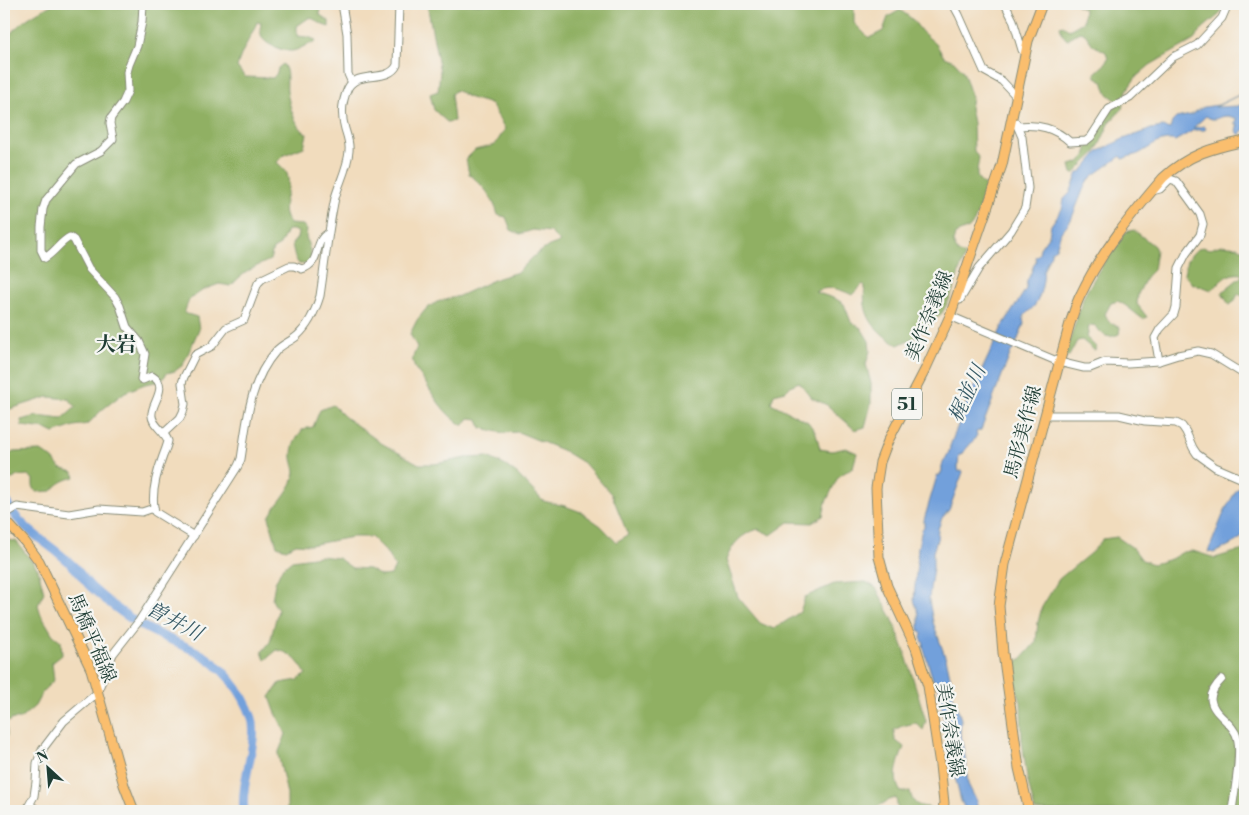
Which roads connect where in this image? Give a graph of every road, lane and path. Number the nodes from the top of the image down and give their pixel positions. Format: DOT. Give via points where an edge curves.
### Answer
graph roads {
  1 [pos="143,4"];
  2 [pos="342,4"];
  3 [pos="400,4"];
  4 [pos="953,4"];
  5 [pos="1005,4"];
  6 [pos="1228,4"];
  7 [pos="1039,6"];
  8 [pos="1032,31"];
  9 [pos="1018,34"];
  10 [pos="1025,54"];
  11 [pos="352,83"];
  12 [pos="1016,96"];
  13 [pos="1012,118"];
  14 [pos="1018,126"];
  15 [pos="1245,141"];
  16 [pos="1152,191"];
  17 [pos="328,234"];
  18 [pos="956,298"];
  19 [pos="950,316"];
  20 [pos="1159,361"];
  21 [pos="1058,362"];
  22 [pos="1245,375"];
  23 [pos="1045,415"];
  24 [pos="164,433"];
  25 [pos="1245,480"];
  26 [pos="154,508"];
  27 [pos="8,513"];
  28 [pos="194,536"];
  29 [pos="1222,679"];
  30 [pos="98,693"];
  31 [pos="28,808"];
  32 [pos="39,811"];
  33 [pos="134,811"];
  34 [pos="943,811"];
  35 [pos="1029,811"];
  36 [pos="1232,811"];
  1 -- 24 [label="street" via="137,46 127,72 128,91 110,118 113,139 101,151 76,164 46,200 40,250 46,258 70,237 89,269 115,297 127,327 146,354 141,379 152,376 158,383 160,393 152,417"];
  2 -- 11 [label="street" via="348,74"];
  3 -- 11 [label="street" via="395,69"];
  4 -- 12 [label="street" via="984,71 1002,81"];
  5 -- 9 [label="street"];
  6 -- 14 [label="street" via="1222,18 1197,45 1173,56 1130,98 1109,109 1086,141 1070,142 1055,130 1039,126"];
  7 -- 8 [label="main road, 美作奈義線 / 51"];
  8 -- 9 [label="street"];
  8 -- 10 [label="main road, 美作奈義線 / 51"];
  9 -- 10 [label="street"];
  10 -- 12 [label="main road, 美作奈義線 / 51"];
  11 -- 17 [label="street" via="348,87 342,115 350,149"];
  12 -- 13 [label="main road, 美作奈義線 / 51"];
  13 -- 14 [label="street"];
  13 -- 18 [label="main road, 美作奈義線 / 51" via="1002,165"];
  14 -- 18 [label="street" via="1028,188 1025,208 1011,231 979,268 960,300"];
  15 -- 16 [label="main road, 馬形美作線" via="1186,160"];
  16 -- 20 [label="street" via="1170,180 1176,181 1200,214 1203,224 1200,235 1179,268 1174,314 1155,338"];
  16 -- 21 [label="main road, 馬形美作線" via="1091,274 1080,295"];
  17 -- 24 [label="street" via="324,236 311,265 302,268 289,266 262,279 244,320 226,328 212,346 195,355 182,383 183,412"];
  17 -- 28 [label="street" via="318,304 299,335 274,352 256,383 250,398 241,459"];
  18 -- 19 [label="main road, 美作奈義線 / 51"];
  19 -- 21 [label="street"];
  19 -- 34 [label="main road, 美作奈義線 / 51" via="888,441 880,462 876,488 881,564 928,686"];
  20 -- 21 [label="street" via="1105,362 1090,368"];
  20 -- 22 [label="street" via="1178,355 1206,353"];
  21 -- 23 [label="main road, 馬形美作線"];
  23 -- 25 [label="street" via="1119,415 1176,423 1182,426 1198,454 1215,467"];
  23 -- 35 [label="main road, 馬形美作線" via="1004,564 999,606 1019,768"];
  24 -- 26 [label="street" via="168,444 154,488"];
  26 -- 27 [label="street" via="142,512 99,509 69,514 22,506"];
  26 -- 28 [label="street" via="155,512"];
  27 -- 30 [label="main road, 馬橋平福線" via="50,581 91,668"];
  28 -- 30 [label="street" via="138,624 113,654"];
  29 -- 36 [label="street" via="1211,697 1213,706 1230,723 1238,737"];
  30 -- 31 [label="street" via="64,721 42,750"];
  30 -- 33 [label="main road, 馬橋平福線"];
  31 -- 32 [label="street"];
}
